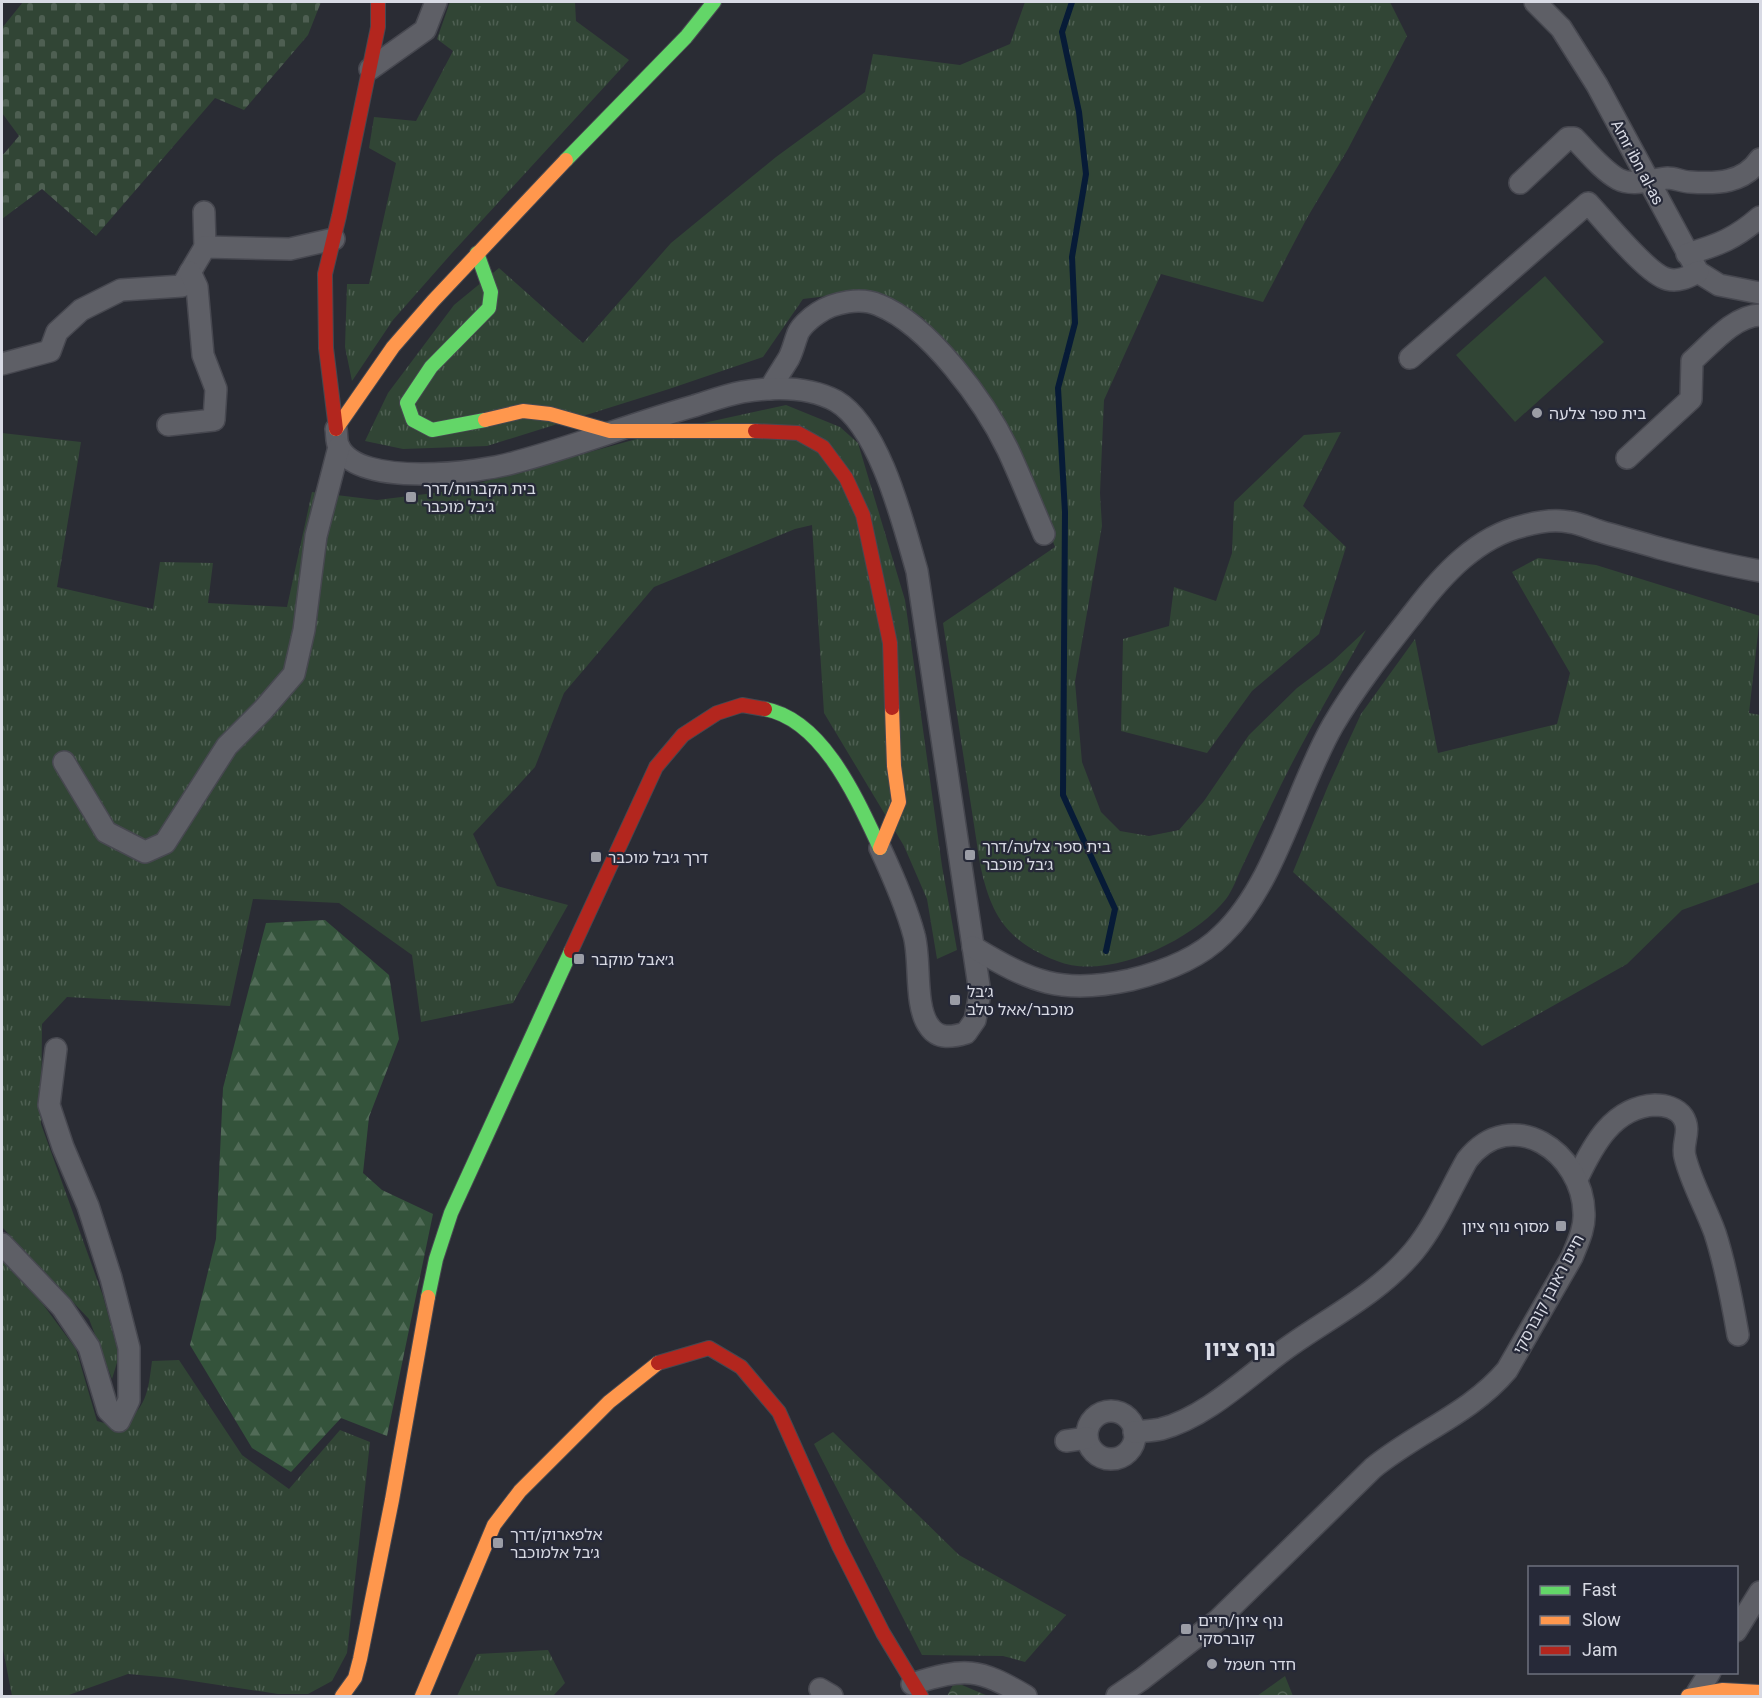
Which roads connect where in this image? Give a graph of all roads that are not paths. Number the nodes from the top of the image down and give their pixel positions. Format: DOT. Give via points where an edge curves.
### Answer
graph roads {
  1 [pos="378,2"];
  2 [pos="436,2"];
  3 [pos="714,2"];
  4 [pos="1535,2"];
  5 [pos="370,69"];
  6 [pos="1761,159"];
  7 [pos="1647,180"];
  8 [pos="1520,183"];
  9 [pos="204,212"];
  10 [pos="1761,217"];
  11 [pos="334,239"];
  12 [pos="205,247"];
  13 [pos="477,253"];
  14 [pos="1693,263"];
  15 [pos="190,272"];
  16 [pos="1761,293"];
  17 [pos="1761,315"];
  18 [pos="1410,358"];
  19 [pos="2,364"];
  20 [pos="770,388"];
  21 [pos="168,424"];
  22 [pos="610,431"];
  23 [pos="337,438"];
  24 [pos="1627,458"];
  25 [pos="1044,534"];
  26 [pos="1761,571"];
  27 [pos="64,762"];
  28 [pos="880,848"];
  29 [pos="973,947"];
  30 [pos="56,1049"];
  31 [pos="1576,1179"];
  32 [pos="2,1244"];
  33 [pos="1738,1335"];
  34 [pos="1134,1432"];
  35 [pos="1761,1592"];
  36 [pos="1738,1629"];
  37 [pos="1709,1674"];
  38 [pos="917,1690"];
  39 [pos="1761,1692"];
  40 [pos="1693,1695"];
  41 [pos="342,1696"];
  42 [pos="422,1696"];
  43 [pos="1026,1696"];
  44 [pos="1117,1696"];
  1 -- 5 [label="street"];
  2 -- 5 [label="street" via="425,30"];
  3 -- 13 [label="street" via="686,37"];
  4 -- 7 [label="street, Amr ibn al-as" via="1561,28 1597,85"];
  5 -- 11 [label="street"];
  6 -- 7 [label="street" via="1741,178 1716,183 1671,178"];
  7 -- 8 [label="street" via="1637,183 1618,179 1574,138 1568,138"];
  7 -- 14 [label="street, Amr ibn al-as"];
  9 -- 12 [label="street"];
  10 -- 14 [label="street"];
  11 -- 12 [label="street" via="290,249"];
  11 -- 23 [label="street" via="326,274 326,348"];
  12 -- 15 [label="street"];
  13 -- 22 [label="street" via="491,292 489,308 431,367 407,403 413,420 432,430 523,411 550,414"];
  13 -- 23 [label="street" via="393,347"];
  14 -- 16 [label="street" via="1719,285"];
  14 -- 18 [label="street" via="1682,280 1666,279 1652,270 1588,203"];
  15 -- 19 [label="street" via="182,286 121,290 81,310 57,332 50,351"];
  15 -- 21 [label="street" via="197,287 203,355 216,389 214,420"];
  17 -- 24 [label="street" via="1738,321 1692,360 1690,399"];
  20 -- 22 [label="street" via="740,392"];
  20 -- 25 [label="street" via="789,358 797,334 817,313 853,301 877,303 899,315 954,367 1007,448"];
  20 -- 29 [label="street" via="812,392 836,402 858,421 896,503 917,571"];
  22 -- 23 [label="street" via="514,463 425,475 370,470 353,461"];
  22 -- 28 [label="street" via="798,433 823,447 846,478 863,514 890,643 894,766 900,802"];
  23 -- 27 [label="street" via="316,536 294,674 227,746 165,843 145,852 106,832"];
  26 -- 29 [label="street" via="1696,558 1569,522 1521,526 1498,535 1455,565 1428,593 1370,669 1333,725 1264,876 1246,908 1222,936 1190,958 1153,975 1078,987 1047,984 1012,970"];
  28 -- 29 [label="street" via="915,936 922,1009 928,1026 949,1038 966,1034 975,1020 980,993"];
  28 -- 41 [label="street" via="833,760 798,722 774,711 742,705 717,713 683,735 656,766 440,1244 360,1659 355,1678"];
  30 -- 32 [label="street" via="50,1104 88,1206 129,1348 129,1400 119,1420 108,1410 89,1347 62,1307"];
  31 -- 33 [label="street" via="1607,1128 1624,1113 1658,1105 1673,1108 1683,1117 1688,1131 1684,1155 1728,1274"];
  31 -- 34 [label="street, חיים ראובן קוברסקי" via="1547,1146 1526,1135 1509,1134 1489,1140 1467,1160 1414,1252 1375,1290 1185,1420"];
  31 -- 44 [label="street, חיים ראובן קוברסקי" via="1584,1212 1580,1239 1508,1370 1495,1385 1465,1409 1373,1467 1218,1620"];
  34 -- 34 [label="street" via="1124,1415 1104,1413 1095,1417 1076,1440 1097,1455 1117,1458 1130,1449"];
  35 -- 36 [label="street"];
  37 -- 40 [label="street"];
  38 -- 42 [label="street" via="839,1546 779,1412 741,1367 709,1348 659,1363 609,1402 520,1491 494,1526"];
  38 -- 43 [label="street" via="951,1673 979,1673"];
  39 -- 40 [label="street" via="1723,1689"];
}
